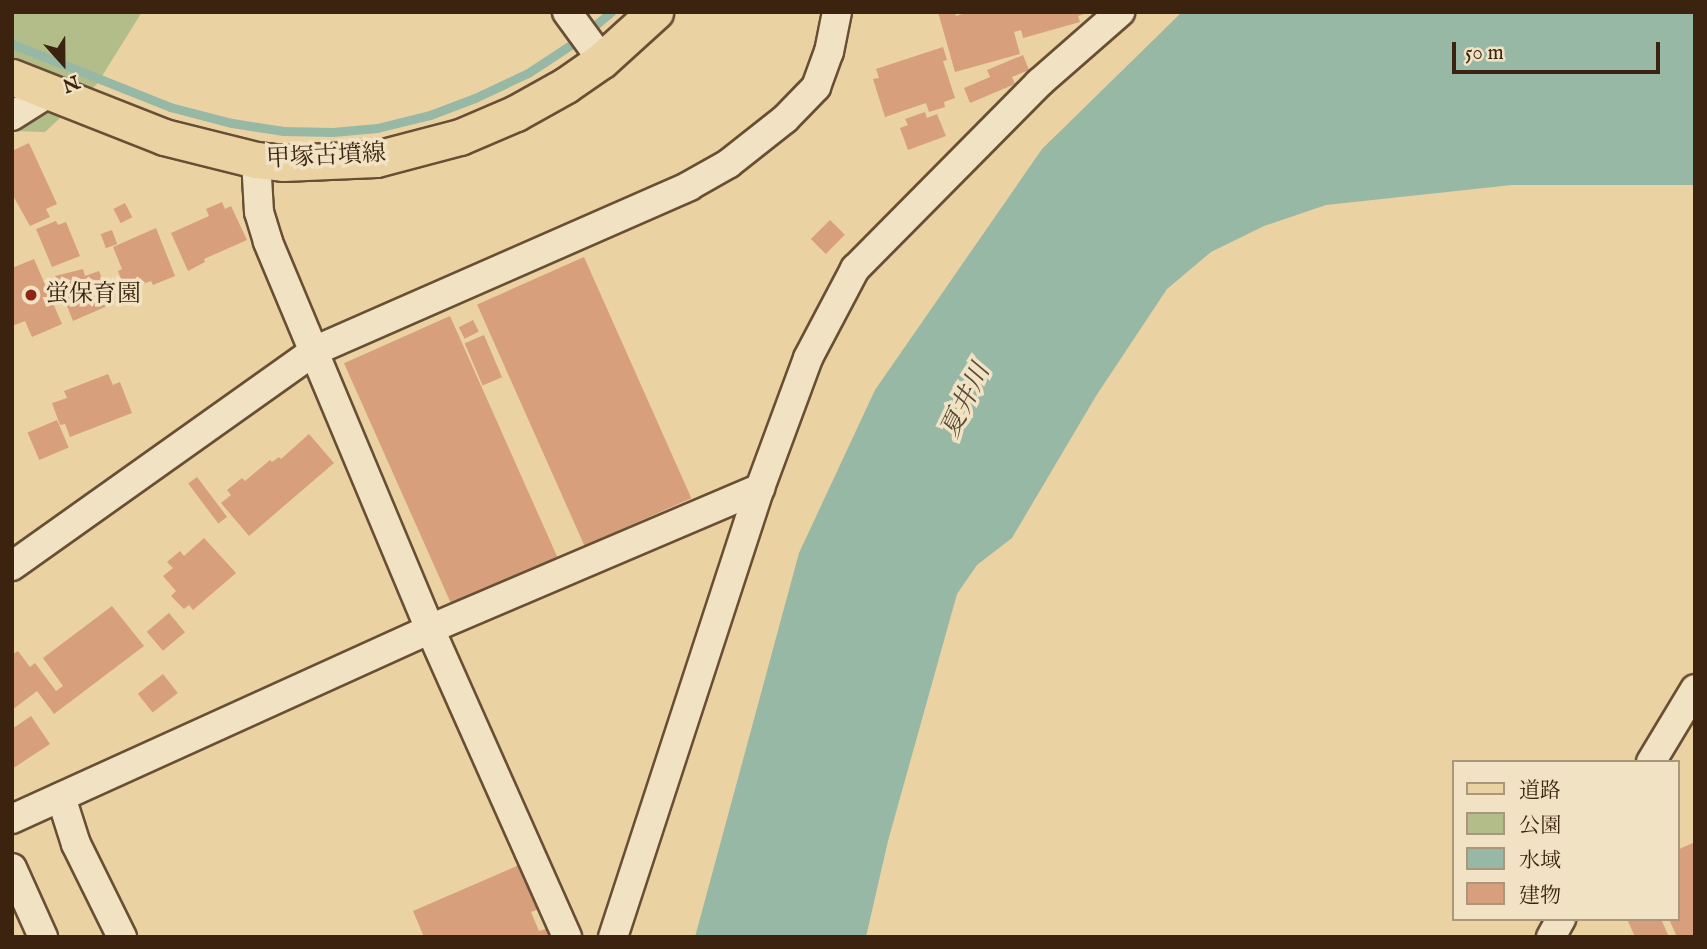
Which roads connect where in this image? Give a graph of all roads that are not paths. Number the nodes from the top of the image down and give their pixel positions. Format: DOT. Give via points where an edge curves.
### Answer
graph roads {
  1 [pos="655,12"];
  2 [pos="837,12"];
  3 [pos="1120,12"];
  4 [pos="584,36"];
  5 [pos="12,77"];
  6 [pos="50,92"];
  7 [pos="12,116"];
  8 [pos="256,160"];
  9 [pos="314,351"];
  10 [pos="760,488"];
  11 [pos="12,566"];
  12 [pos="430,629"];
  13 [pos="1695,689"];
  14 [pos="1652,760"];
  15 [pos="61,797"];
  16 [pos="12,819"];
  17 [pos="12,868"];
  18 [pos="1560,921"];
  19 [pos="616,928"];
  20 [pos="43,937"];
  21 [pos="122,937"];
  22 [pos="567,937"];
  23 [pos="580,937"];
  24 [pos="1551,937"];
  1 -- 4 [label="main road, 甲塚古墳線"];
  2 -- 9 [label="street" via="816,87 785,119 728,164 689,186"];
  3 -- 10 [label="street" via="1039,83 855,269 808,358"];
  4 -- 8 [label="main road, 甲塚古墳線" via="526,108 460,137 376,159"];
  5 -- 6 [label="main road, 甲塚古墳線"];
  6 -- 7 [label="street"];
  6 -- 8 [label="main road, 甲塚古墳線" via="164,137"];
  8 -- 9 [label="street" via="259,212 268,242"];
  9 -- 11 [label="street"];
  9 -- 12 [label="street"];
  10 -- 12 [label="street"];
  10 -- 19 [label="street"];
  12 -- 15 [label="street"];
  12 -- 22 [label="street"];
  13 -- 14 [label="street"];
  15 -- 16 [label="street"];
  15 -- 21 [label="street" via="76,844"];
  17 -- 20 [label="street"];
  18 -- 24 [label="street"];
  19 -- 23 [label="street"];
}
